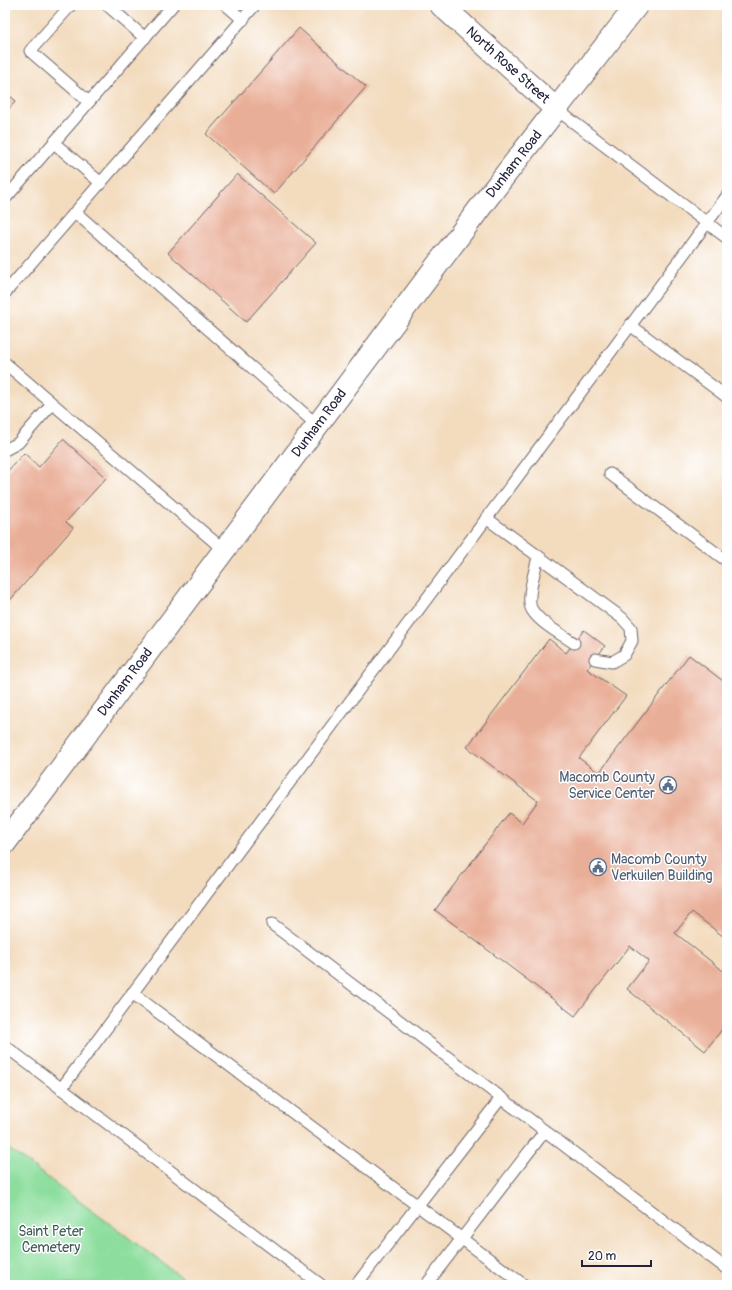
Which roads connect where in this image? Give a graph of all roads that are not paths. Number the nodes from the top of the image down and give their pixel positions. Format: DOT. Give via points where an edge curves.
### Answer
graph roads {
  1 [pos="71,5"];
  2 [pos="107,5"];
  3 [pos="173,5"];
  4 [pos="226,5"];
  5 [pos="256,5"];
  6 [pos="441,5"];
  7 [pos="637,5"];
  8 [pos="242,20"];
  9 [pos="145,38"];
  10 [pos="89,102"];
  11 [pos="556,109"];
  12 [pos="54,143"];
  13 [pos="101,183"];
  14 [pos="727,196"];
  15 [pos="5,199"];
  16 [pos="75,212"];
  17 [pos="707,223"];
  18 [pos="727,238"];
  19 [pos="5,293"];
  20 [pos="630,325"];
  21 [pos="5,363"];
  22 [pos="727,397"];
  23 [pos="52,404"];
  24 [pos="317,425"];
  25 [pos="5,450"];
  26 [pos="610,474"];
  27 [pos="486,518"];
  28 [pos="224,550"];
  29 [pos="538,556"];
  30 [pos="727,561"];
  31 [pos="574,643"];
  32 [pos="595,659"];
  33 [pos="5,843"];
  34 [pos="272,924"];
  35 [pos="132,993"];
  36 [pos="5,1046"];
  37 [pos="61,1089"];
  38 [pos="501,1098"];
  39 [pos="545,1131"];
  40 [pos="417,1205"];
  41 [pos="462,1238"];
  42 [pos="727,1269"];
  43 [pos="321,1285"];
  44 [pos="356,1285"];
  45 [pos="426,1285"];
  46 [pos="524,1285"];
  1 -- 10 [label="lane" via="30,51"];
  2 -- 9 [label="lane"];
  3 -- 9 [label="lane"];
  4 -- 8 [label="lane"];
  5 -- 8 [label="lane"];
  6 -- 11 [label="street, North Rose Street"];
  7 -- 11 [label="street, Dunham Road"];
  8 -- 13 [label="lane"];
  9 -- 10 [label="lane"];
  10 -- 12 [label="lane"];
  11 -- 17 [label="lane"];
  11 -- 24 [label="street, Dunham Road"];
  12 -- 13 [label="lane"];
  12 -- 15 [label="lane"];
  13 -- 16 [label="lane"];
  14 -- 17 [label="lane"];
  16 -- 19 [label="lane"];
  16 -- 24 [label="lane"];
  17 -- 18 [label="lane"];
  17 -- 20 [label="lane"];
  20 -- 22 [label="lane"];
  20 -- 27 [label="lane"];
  21 -- 23 [label="lane"];
  23 -- 25 [label="lane" via="18,443"];
  23 -- 28 [label="lane"];
  24 -- 28 [label="street, Dunham Road"];
  26 -- 30 [label="lane"];
  27 -- 29 [label="lane"];
  27 -- 35 [label="lane"];
  28 -- 33 [label="street, Dunham Road"];
  29 -- 31 [label="lane" via="530,598 532,610"];
  29 -- 32 [label="lane" via="622,618 631,628 632,641 624,654 612,662"];
  34 -- 38 [label="lane"];
  35 -- 37 [label="lane"];
  35 -- 40 [label="lane"];
  36 -- 37 [label="lane"];
  37 -- 43 [label="lane"];
  38 -- 39 [label="lane"];
  38 -- 40 [label="lane"];
  39 -- 41 [label="lane"];
  39 -- 42 [label="lane"];
  40 -- 41 [label="lane"];
  40 -- 44 [label="lane"];
  41 -- 45 [label="lane"];
  41 -- 46 [label="lane"];
}
